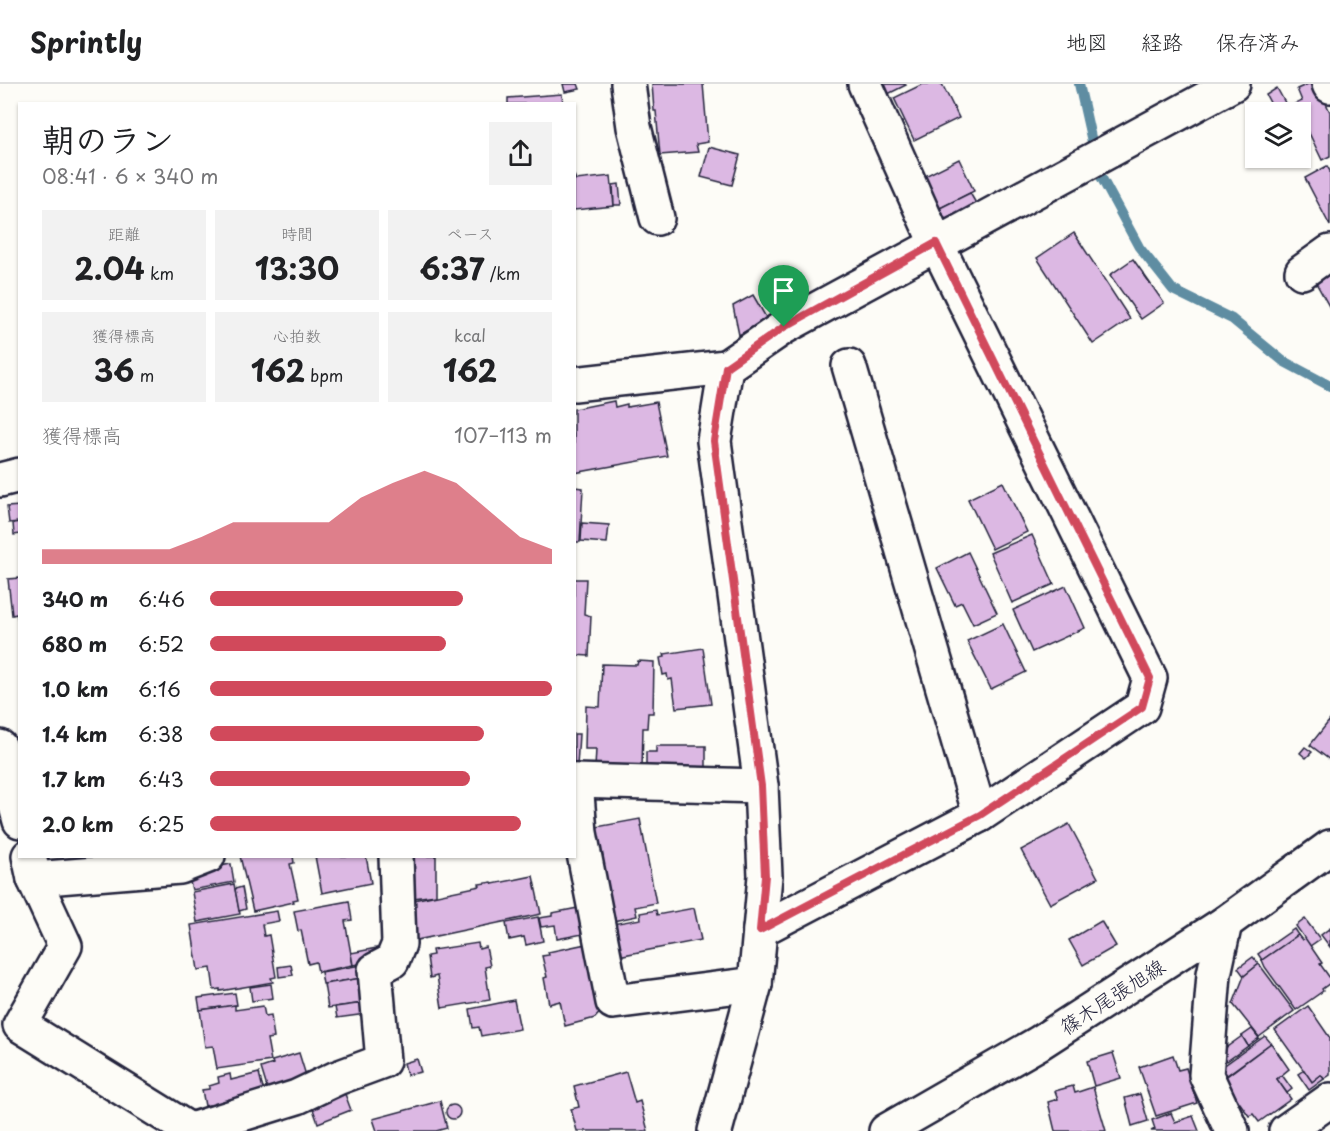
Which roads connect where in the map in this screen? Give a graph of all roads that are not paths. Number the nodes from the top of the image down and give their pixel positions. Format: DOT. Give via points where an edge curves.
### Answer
graph roads {
  1 [pos="628,84"];
  2 [pos="865,84"];
  3 [pos="1233,84"];
  4 [pos="657,218"];
  5 [pos="936,243"];
  6 [pos="1330,252"];
  7 [pos="1302,272"];
  8 [pos="849,366"];
  9 [pos="726,367"];
  10 [pos="576,384"];
  11 [pos="18,476"];
  12 [pos="0,480"];
  13 [pos="0,747"];
  14 [pos="576,781"];
  15 [pos="761,786"];
  16 [pos="576,791"];
  17 [pos="18,814"];
  18 [pos="980,815"];
  19 [pos="1330,847"];
  20 [pos="203,858"];
  21 [pos="396,858"];
  22 [pos="32,868"];
  23 [pos="1225,924"];
  24 [pos="760,930"];
  25 [pos="755,984"];
  26 [pos="10,1018"];
  27 [pos="1330,1100"];
  28 [pos="191,1131"];
  29 [pos="715,1131"];
  30 [pos="886,1131"];
  31 [pos="1232,1131"];
  32 [pos="1286,1131"];
  1 -- 4 [label="street" via="634,127"];
  2 -- 5 [label="street"];
  3 -- 5 [label="street"];
  5 -- 9 [label="street" via="784,327"];
  5 -- 18 [label="street" via="1150,678 1142,707"];
  6 -- 7 [label="street"];
  8 -- 18 [label="street"];
  9 -- 10 [label="street"];
  9 -- 15 [label="street" via="714,441"];
  11 -- 12 [label="street"];
  13 -- 17 [label="street"];
  14 -- 15 [label="street"];
  15 -- 24 [label="street" via="765,876"];
  16 -- 25 [label="street" via="580,833 613,1002"];
  18 -- 24 [label="street"];
  19 -- 23 [label="street, 篠木尾張旭線"];
  20 -- 22 [label="street" via="180,867"];
  21 -- 28 [label="street" via="399,944 392,961 375,970 383,1061 297,1097"];
  22 -- 26 [label="street" via="65,946"];
  23 -- 30 [label="street, 篠木尾張旭線" via="1038,1043"];
  23 -- 31 [label="street" via="1215,974 1206,1075"];
  24 -- 25 [label="street"];
  25 -- 29 [label="street"];
  26 -- 28 [label="street"];
  27 -- 32 [label="street"];
}
